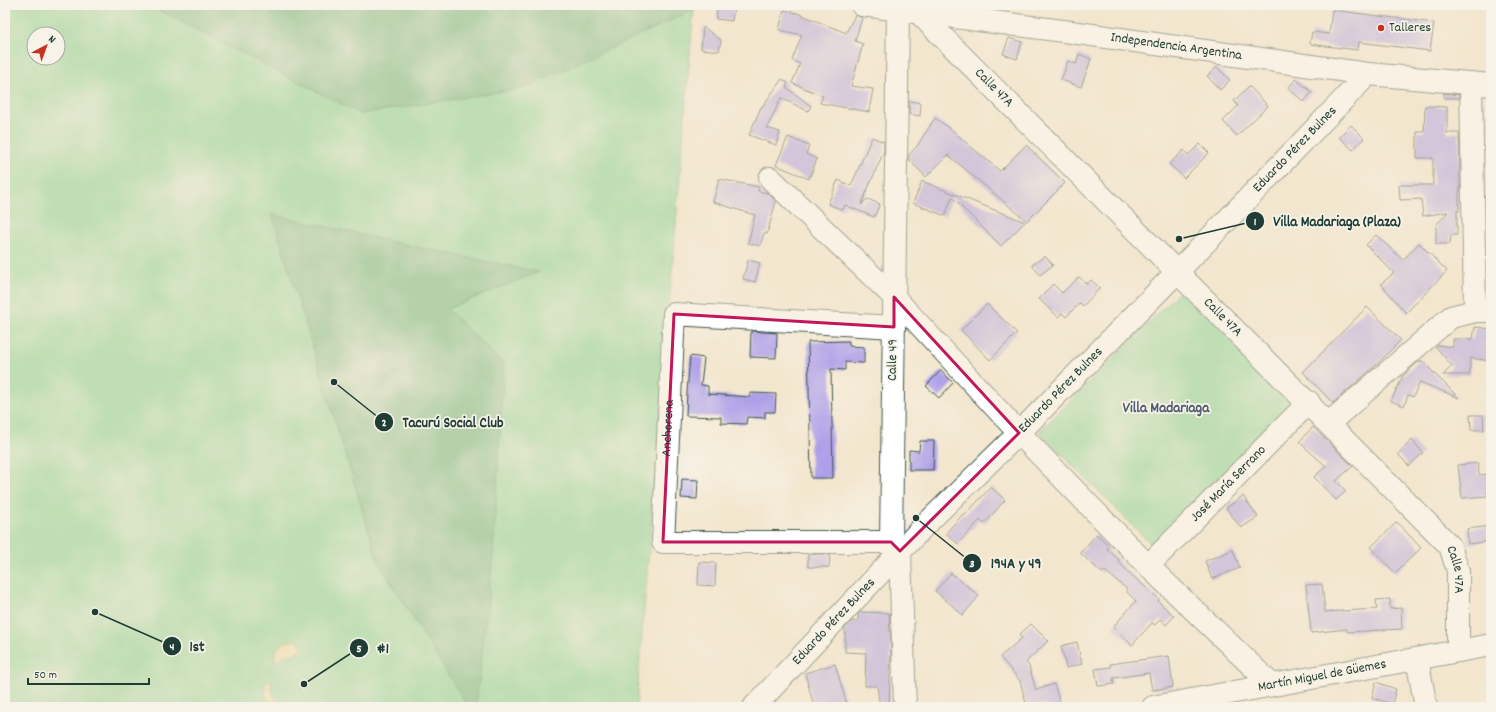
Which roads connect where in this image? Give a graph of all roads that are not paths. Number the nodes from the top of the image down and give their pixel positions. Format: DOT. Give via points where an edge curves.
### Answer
graph roads {
  1 [pos="862,5"];
  2 [pos="898,10"];
  3 [pos="920,13"];
  4 [pos="1368,74"];
  5 [pos="1481,84"];
  6 [pos="770,178"];
  7 [pos="1177,272"];
  8 [pos="894,297"];
  9 [pos="1483,311"];
  10 [pos="894,326"];
  11 [pos="1309,402"];
  12 [pos="1329,423"];
  13 [pos="1019,433"];
  14 [pos="895,547"];
  15 [pos="1148,566"];
  16 [pos="1491,645"];
  17 [pos="1458,651"];
  18 [pos="1418,659"];
  19 [pos="1272,685"];
  20 [pos="1180,705"];
  21 [pos="754,707"];
  22 [pos="905,707"];
  23 [pos="1153,707"];
  24 [pos="1426,707"];
  1 -- 2 [label="street, Independencia Argentina"];
  2 -- 3 [label="street, Independencia Argentina"];
  2 -- 8 [label="street, Calle 49"];
  3 -- 4 [label="street, Independencia Argentina"];
  3 -- 7 [label="street, Calle 47A"];
  4 -- 5 [label="street, Independencia Argentina"];
  4 -- 7 [label="street, Eduardo Pérez Bulnes"];
  5 -- 9 [label="street"];
  6 -- 8 [label="street"];
  7 -- 11 [label="street, Calle 47A"];
  7 -- 13 [label="street, Eduardo Pérez Bulnes"];
  8 -- 10 [label="street, Calle 49"];
  8 -- 13 [label="street"];
  9 -- 12 [label="street" via="1450,317"];
  10 -- 14 [label="street, Calle 49"];
  10 -- 14 [label="street, Anchorena" via="674,314 663,542"];
  11 -- 12 [label="street, Calle 47A"];
  11 -- 15 [label="street, José María Serrano"];
  12 -- 17 [label="street, Calle 47A" via="1450,546 1458,571"];
  13 -- 14 [label="street, Eduardo Pérez Bulnes"];
  13 -- 15 [label="street"];
  14 -- 21 [label="street, Eduardo Pérez Bulnes"];
  14 -- 22 [label="street, Calle 49"];
  15 -- 19 [label="street"];
  16 -- 17 [label="street, Martín Miguel de Güemes"];
  17 -- 18 [label="street, Martín Miguel de Güemes"];
  18 -- 19 [label="street, Martín Miguel de Güemes"];
  18 -- 24 [label="street"];
  19 -- 20 [label="street, Martín Miguel de Güemes"];
  20 -- 23 [label="street, Martín Miguel de Güemes"];
}
